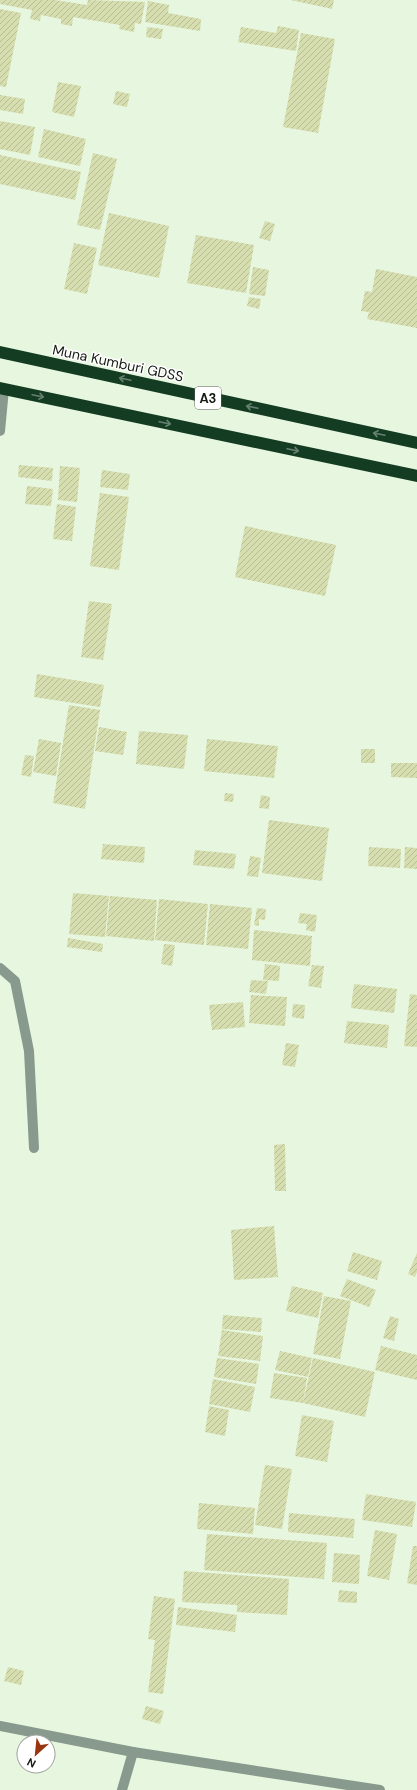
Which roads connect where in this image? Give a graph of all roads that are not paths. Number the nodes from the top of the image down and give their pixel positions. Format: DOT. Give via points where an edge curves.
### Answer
graph roads {
  1 [pos="0,352"];
  2 [pos="2,388"];
  3 [pos="0,431"];
  4 [pos="417,443"];
  5 [pos="417,476"];
  6 [pos="0,968"];
  7 [pos="34,1148"];
  8 [pos="0,1726"];
  9 [pos="133,1752"];
  10 [pos="122,1790"];
  11 [pos="380,1790"];
  4 -- 1 [label="highway, Muna Kumburi GDSS / A3, one-way"];
  2 -- 3 [label="street"];
  2 -- 5 [label="highway, A3, one-way"];
  6 -- 7 [label="street" via="15,981 29,1051"];
  8 -- 9 [label="street"];
  9 -- 10 [label="street"];
  9 -- 11 [label="street"];
}
